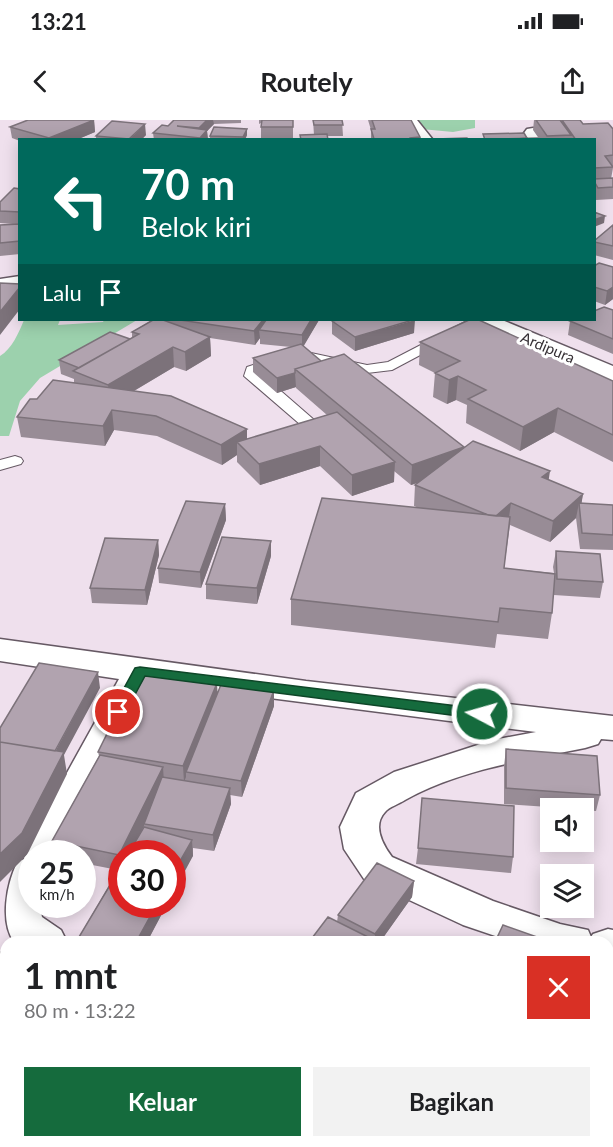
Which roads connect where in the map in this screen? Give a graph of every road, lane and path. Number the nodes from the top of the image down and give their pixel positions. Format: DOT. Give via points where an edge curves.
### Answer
graph roads {
  1 [pos="407,120"];
  2 [pos="422,138"];
  3 [pos="18,283"];
  4 [pos="0,286"];
  5 [pos="479,321"];
  6 [pos="483,321"];
  7 [pos="613,375"];
  8 [pos="322,435"];
  9 [pos="0,650"];
  10 [pos="140,671"];
  11 [pos="613,729"];
  12 [pos="49,840"];
  13 [pos="21,918"];
  14 [pos="37,936"];
  15 [pos="546,936"];
  1 -- 2 [label="street"];
  3 -- 4 [label="street"];
  5 -- 8 [label="lane" via="392,366 367,369 311,357 281,360 252,370 252,376"];
  6 -- 7 [label="street, Ardipura"];
  9 -- 10 [label="street"];
  10 -- 11 [label="street"];
  10 -- 12 [label="street"];
  11 -- 15 [label="street" via="493,753 407,782 369,803 359,827 364,849 378,868 478,913"];
  13 -- 14 [label="street" via="23,926"];
}
